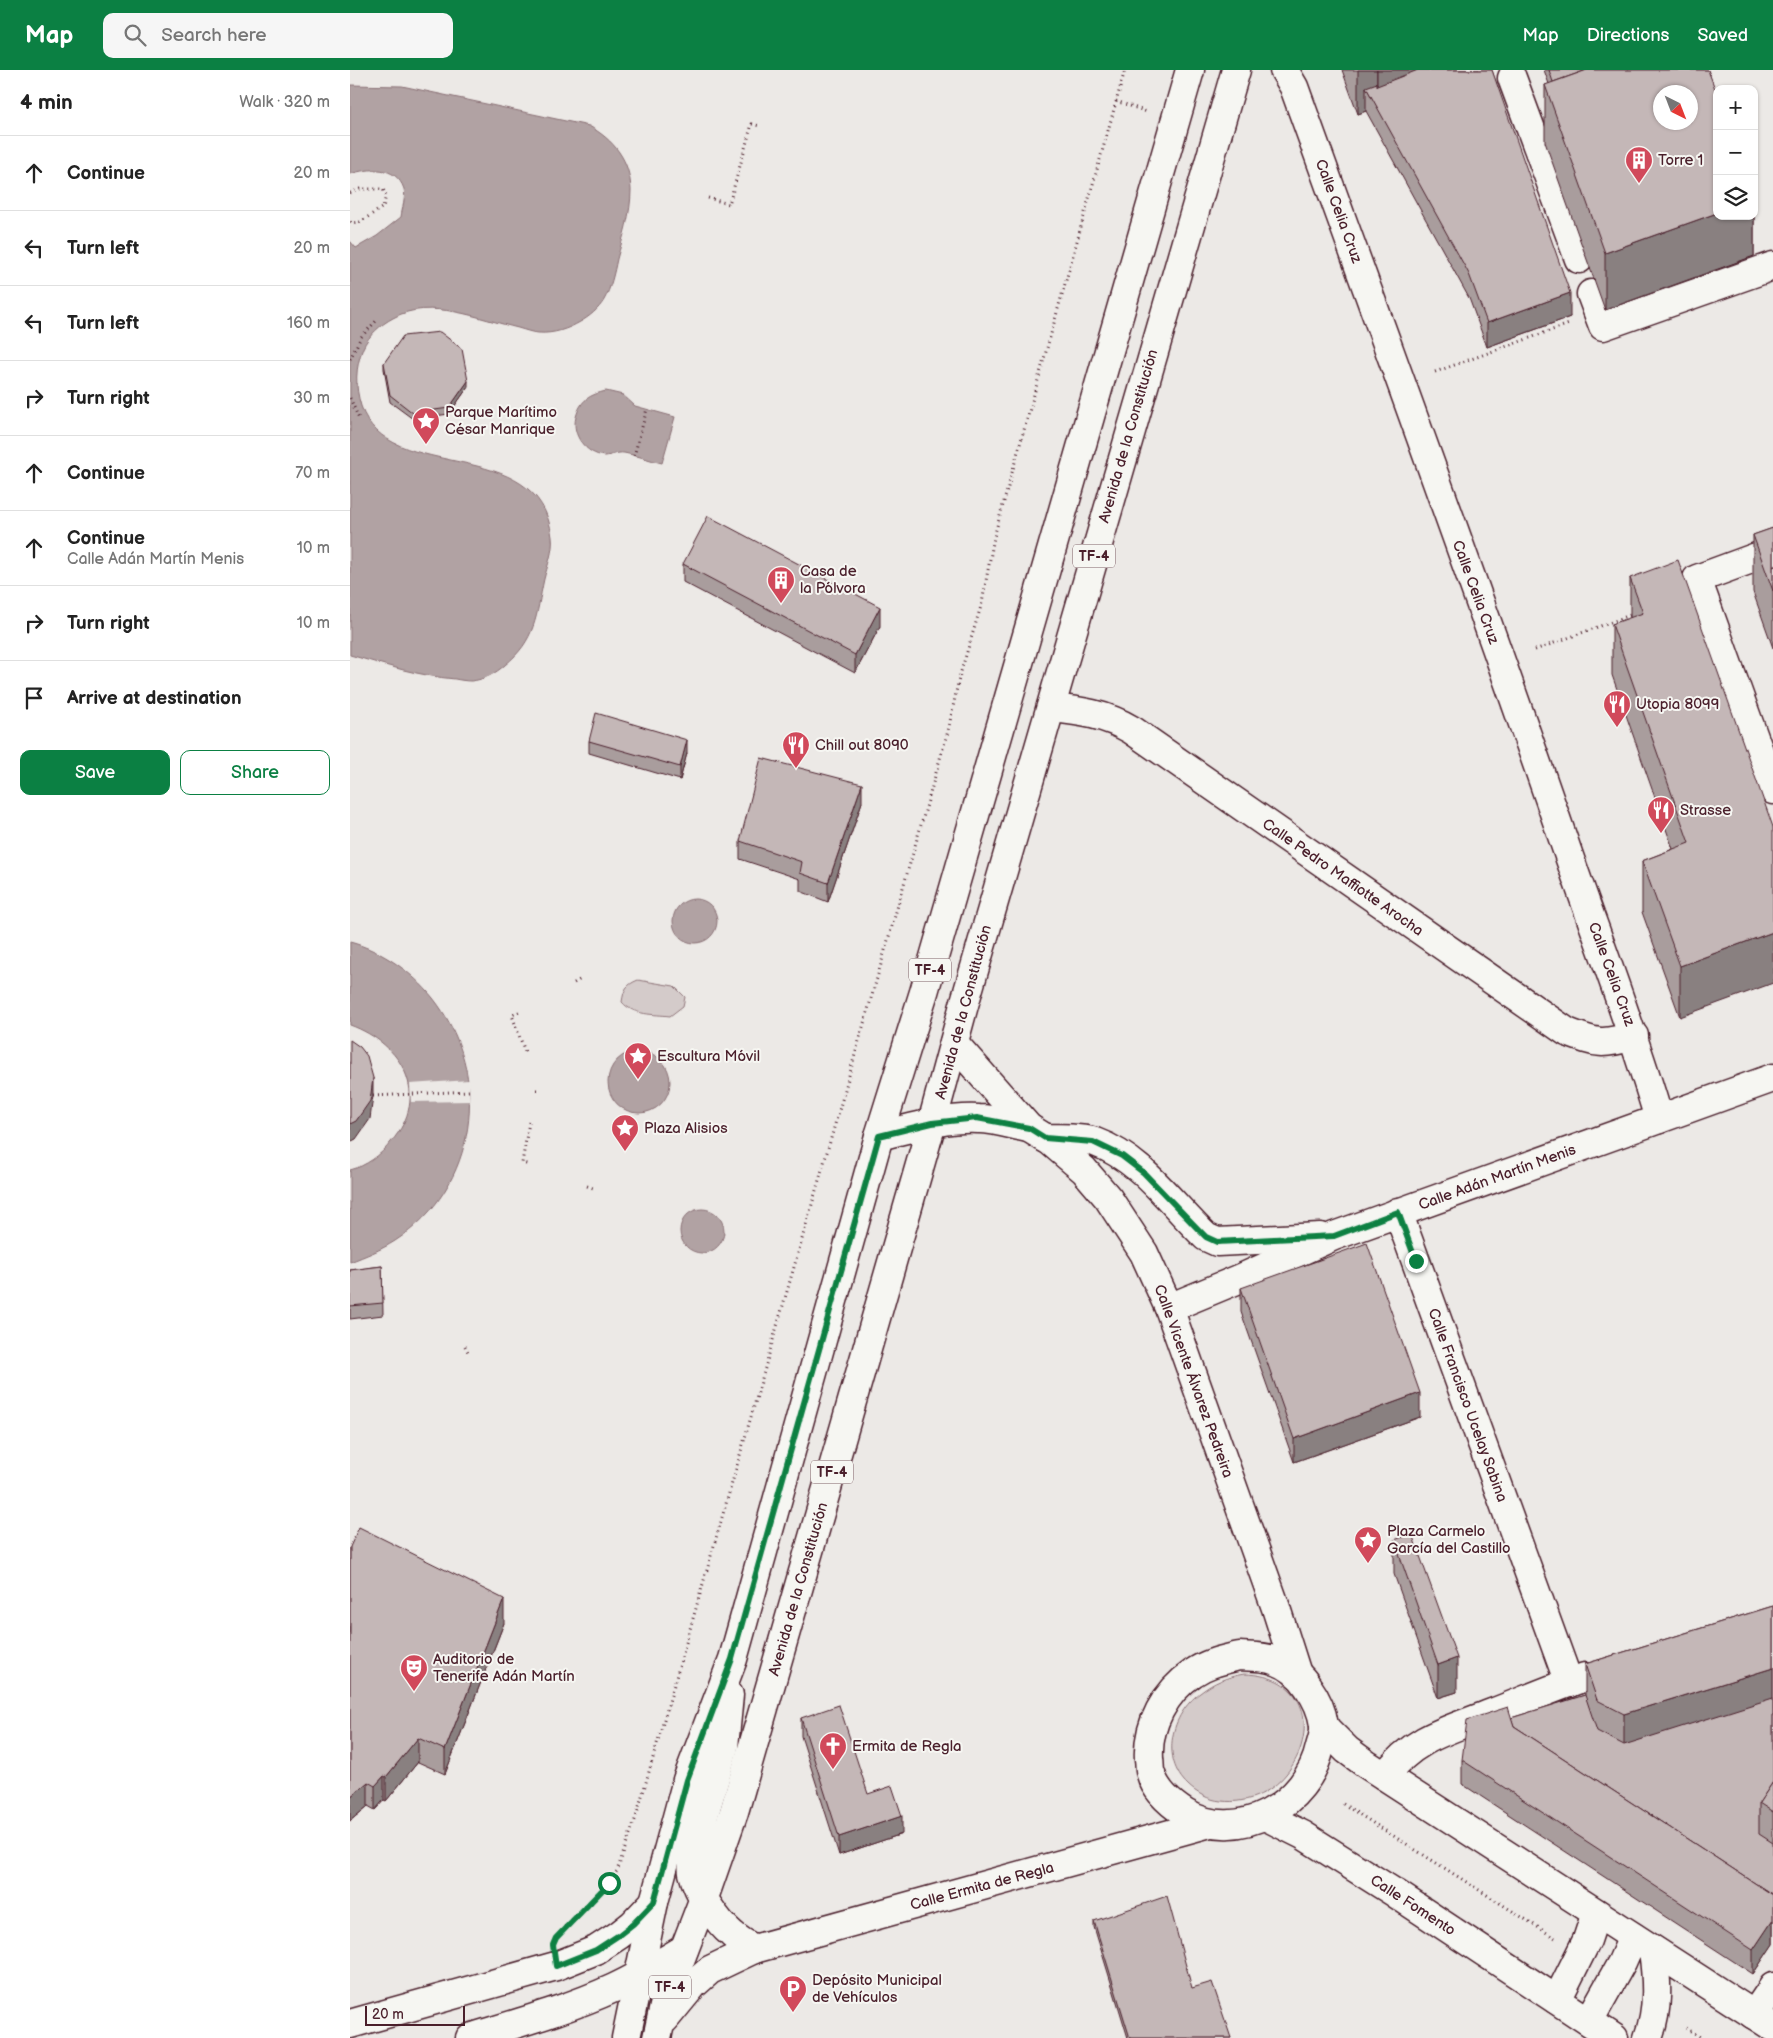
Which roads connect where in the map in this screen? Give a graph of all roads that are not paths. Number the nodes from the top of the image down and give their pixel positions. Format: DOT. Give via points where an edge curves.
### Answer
graph roads {
  1 [pos="1190,70"];
  2 [pos="1236,70"];
  3 [pos="1284,70"];
  4 [pos="1512,78"];
  5 [pos="1579,259"];
  6 [pos="1773,266"];
  7 [pos="1595,304"];
  8 [pos="1773,552"];
  9 [pos="1051,708"];
  10 [pos="1773,790"];
  11 [pos="1634,1036"];
  12 [pos="954,1043"];
  13 [pos="1773,1078"];
  14 [pos="1659,1118"];
  15 [pos="932,1123"];
  16 [pos="1037,1133"];
  17 [pos="879,1136"];
  18 [pos="1398,1212"];
  19 [pos="1334,1236"];
  20 [pos="1169,1308"];
  21 [pos="732,1659"];
  22 [pos="1606,1670"];
  23 [pos="1297,1674"];
  24 [pos="1569,1683"];
  25 [pos="1324,1727"];
  26 [pos="1385,1776"];
  27 [pos="1265,1816"];
  28 [pos="1210,1822"];
  29 [pos="704,1898"];
  30 [pos="654,1902"];
  31 [pos="1596,1913"];
  32 [pos="1643,1943"];
  33 [pos="684,1949"];
  34 [pos="754,1949"];
  35 [pos="637,1977"];
  36 [pos="1773,1987"];
  37 [pos="1557,2000"];
  38 [pos="1589,2021"];
  39 [pos="1764,2021"];
  40 [pos="350,2024"];
  41 [pos="658,2032"];
  42 [pos="470,2038"];
  43 [pos="626,2038"];
  44 [pos="1614,2038"];
  45 [pos="1648,2038"];
  1 -- 17 [label="street, TF-4" via="924,992"];
  2 -- 9 [label="street, Avenida de la Constitución / TF-4"];
  3 -- 11 [label="street, Calle Celia Cruz" via="1294,87"];
  4 -- 5 [label="street"];
  6 -- 7 [label="street" via="1603,326"];
  8 -- 10 [label="street" via="1697,579"];
  9 -- 11 [label="street, Calle Pedro Maffiotte Arocha" via="1102,715 1132,730 1567,1032 1609,1043"];
  9 -- 12 [label="street, Avenida de la Constitución / TF-4"];
  11 -- 14 [label="street, Calle Celia Cruz"];
  12 -- 15 [label="street, Avenida de la Constitución / TF-4"];
  12 -- 16 [label="street, Calle Vicente Álvarez Pedreira"];
  13 -- 14 [label="street, Calle Adán Martín Menis"];
  14 -- 18 [label="street, Calle Adán Martín Menis"];
  15 -- 16 [label="street, Calle Vicente Álvarez Pedreira" via="977,1118"];
  15 -- 17 [label="street, Calle Vicente Álvarez Pedreira"];
  15 -- 29 [label="street, Avenida de la Constitución / TF-4" via="734,1812"];
  16 -- 19 [label="street" via="1093,1142 1122,1156 1143,1172 1206,1237 1217,1242"];
  16 -- 20 [label="street, Calle Vicente Álvarez Pedreira" via="1100,1186 1144,1253"];
  17 -- 21 [label="street, TF-4"];
  18 -- 19 [label="street, Calle Adán Martín Menis"];
  18 -- 24 [label="street, Calle Francisco Ucelay Sabina"];
  19 -- 20 [label="street, Calle Adán Martín Menis"];
  20 -- 23 [label="street, Calle Vicente Álvarez Pedreira"];
  21 -- 29 [label="street" via="724,1747 694,1854 693,1872"];
  21 -- 30 [label="street, TF-4" via="687,1780"];
  22 -- 24 [label="street"];
  23 -- 25 [label="street" via="1316,1698"];
  23 -- 28 [label="street" via="1276,1660 1239,1656 1213,1662 1194,1672 1166,1700 1150,1737 1150,1774 1166,1799 1187,1814"];
  24 -- 26 [label="street" via="1445,1729 1409,1750"];
  25 -- 26 [label="street" via="1347,1750"];
  25 -- 27 [label="street" via="1318,1757 1307,1777 1293,1795"];
  26 -- 31 [label="street"];
  27 -- 28 [label="street" via="1239,1824"];
  27 -- 37 [label="street, Calle Fomento" via="1303,1835"];
  28 -- 34 [label="street, Calle Ermita de Regla"];
  29 -- 33 [label="street, Avenida de la Constitución / TF-4"];
  29 -- 34 [label="street" via="732,1935"];
  30 -- 35 [label="street, TF-4"];
  30 -- 40 [label="street" via="633,1924 596,1950 556,1966"];
  31 -- 32 [label="street"];
  31 -- 37 [label="street" via="1587,1940"];
  32 -- 38 [label="street" via="1622,1962"];
  32 -- 39 [label="street"];
  32 -- 45 [label="street" via="1658,1983"];
  33 -- 35 [label="street"];
  33 -- 41 [label="street, Avenida de la Constitución / TF-4" via="666,1997"];
  34 -- 41 [label="street, Calle Ermita de Regla" via="710,1970 693,1985"];
  35 -- 42 [label="street" via="560,2009"];
  35 -- 43 [label="street, TF-4"];
  36 -- 39 [label="street"];
  37 -- 38 [label="street, Calle Fomento"];
  38 -- 44 [label="street, Calle Fomento"];
}
